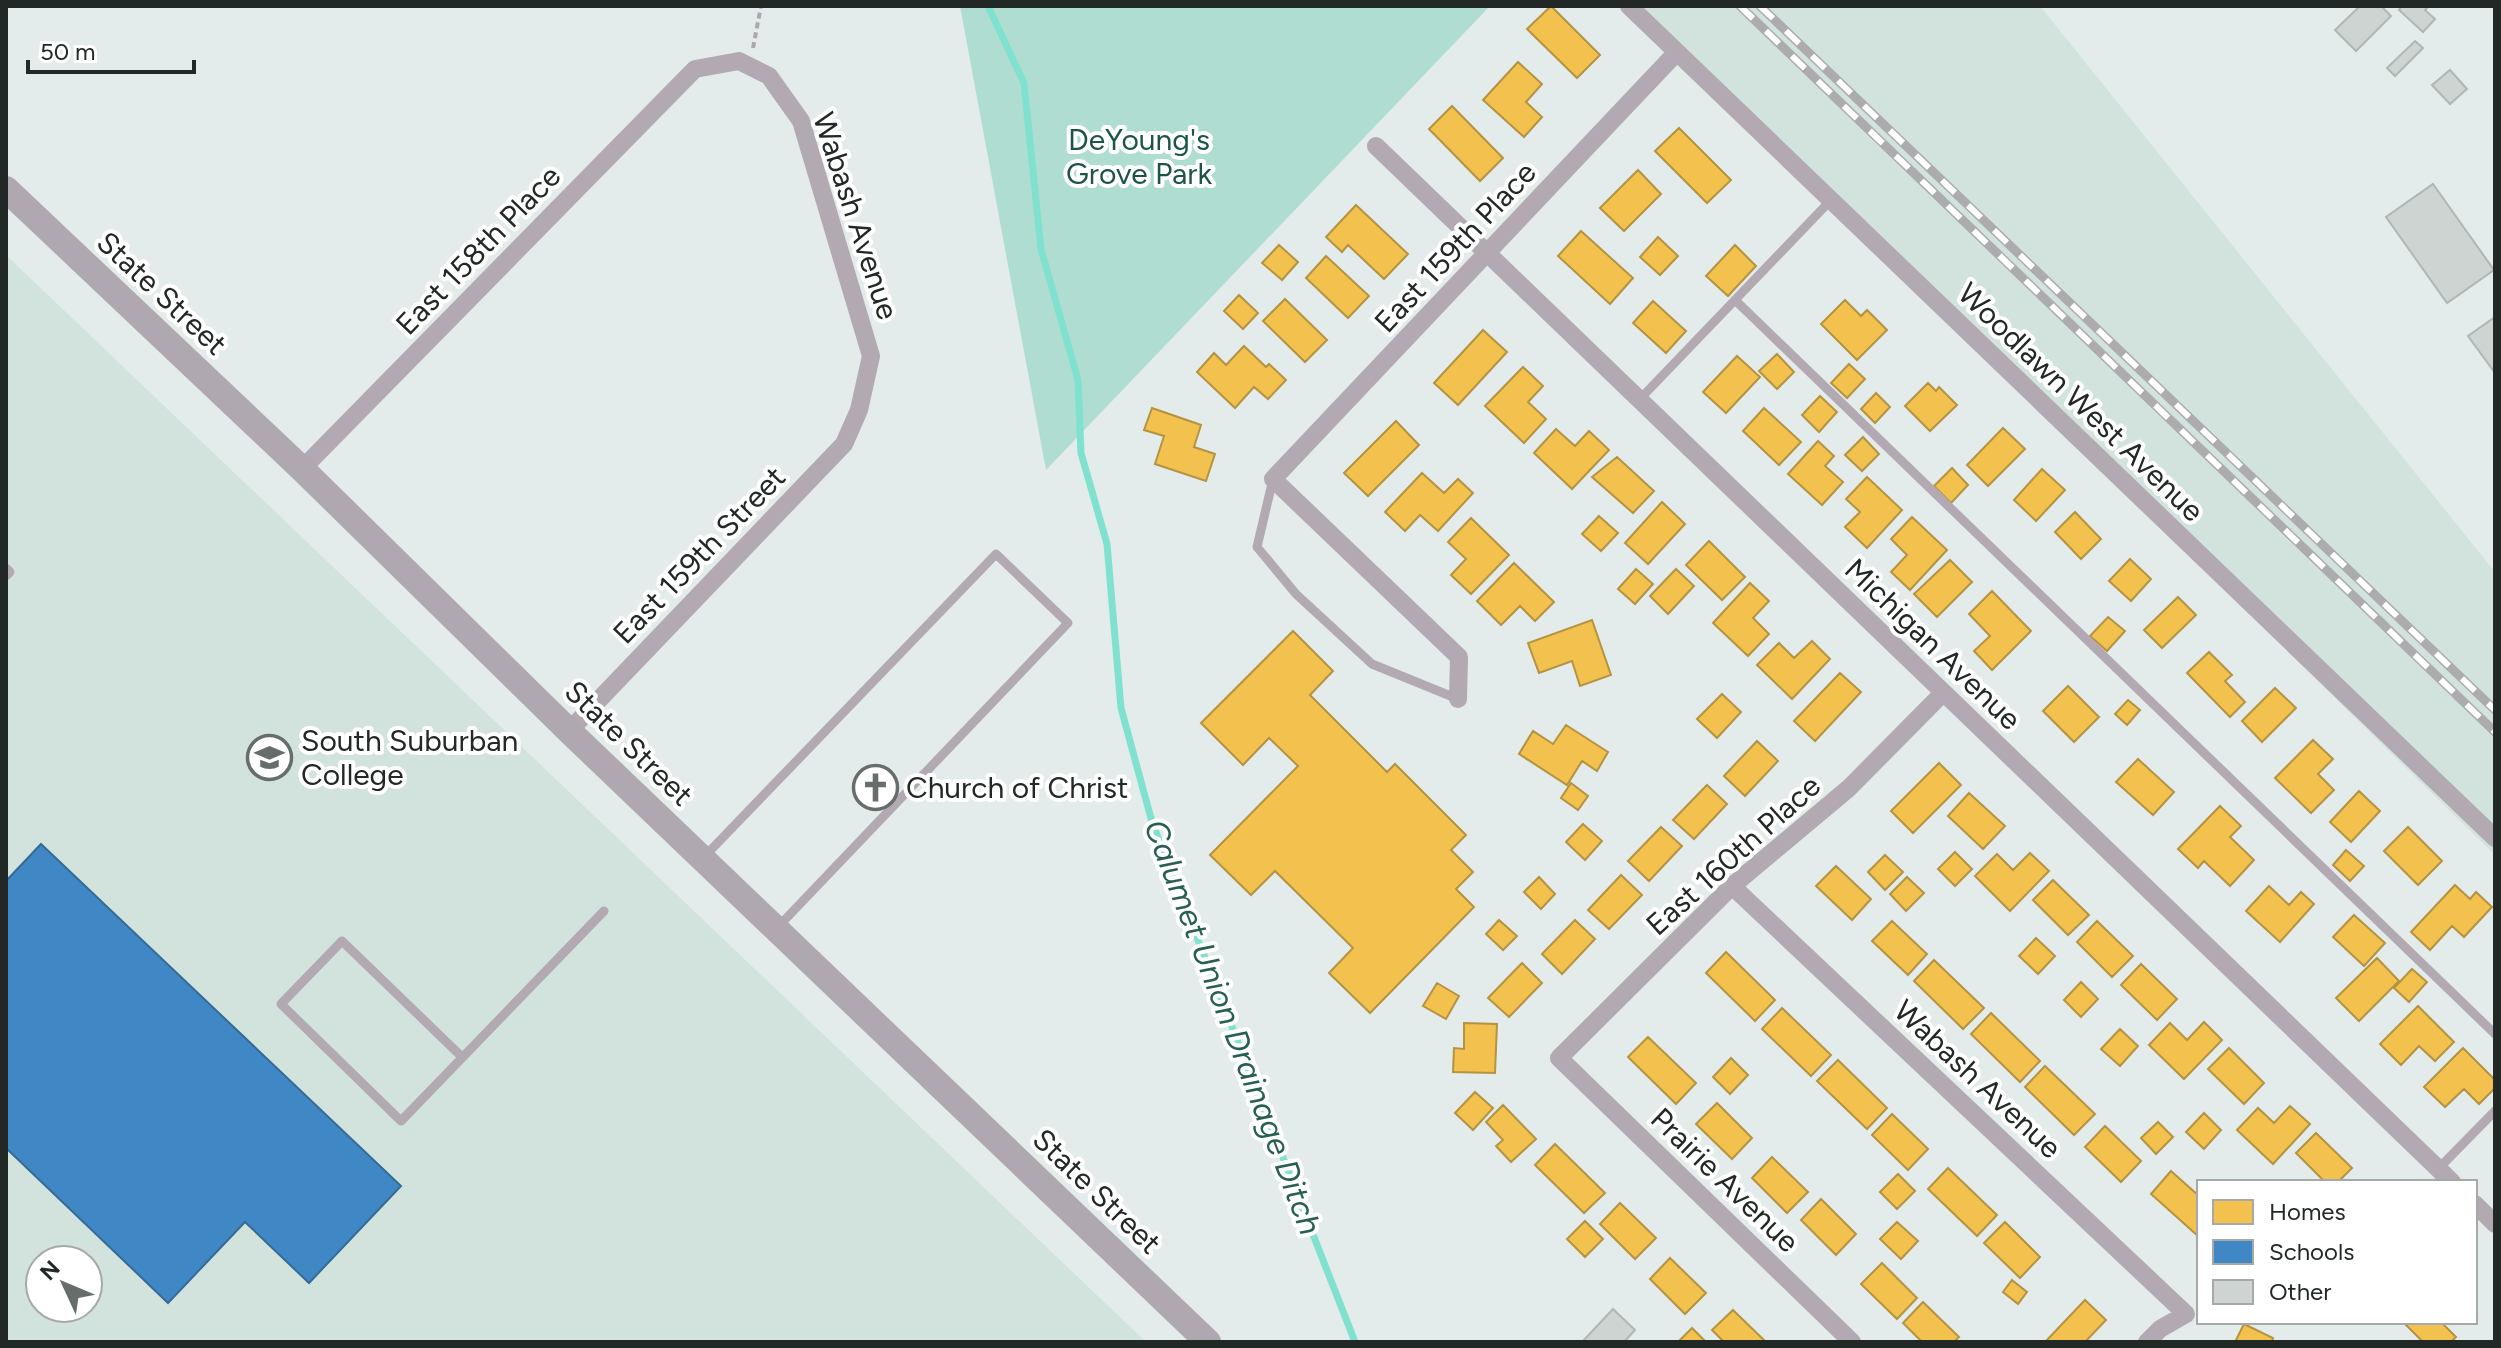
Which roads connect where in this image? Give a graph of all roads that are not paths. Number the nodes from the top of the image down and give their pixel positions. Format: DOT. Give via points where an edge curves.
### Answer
graph roads {
  1 [pos="1629,6"];
  2 [pos="1677,52"];
  3 [pos="750,66"];
  4 [pos="1376,146"];
  5 [pos="6,189"];
  6 [pos="1831,200"];
  7 [pos="1488,254"];
  8 [pos="1735,300"];
  9 [pos="1639,400"];
  10 [pos="859,410"];
  11 [pos="302,469"];
  12 [pos="1273,479"];
  13 [pos="6,568"];
  14 [pos="6,576"];
  15 [pos="1943,693"];
  16 [pos="1458,699"];
  17 [pos="569,731"];
  18 [pos="2495,838"];
  19 [pos="703,858"];
  20 [pos="1732,886"];
  21 [pos="604,911"];
  22 [pos="777,928"];
  23 [pos="2495,1034"];
  24 [pos="462,1057"];
  25 [pos="1559,1058"];
  26 [pos="2495,1111"];
  27 [pos="2445,1175"];
  28 [pos="2477,1206"];
  29 [pos="2495,1224"];
  30 [pos="1208,1342"];
  31 [pos="1852,1342"];
  32 [pos="2147,1342"];
  1 -- 2 [label="street, Woodlawn West Avenue"];
  2 -- 6 [label="street, Woodlawn West Avenue"];
  2 -- 7 [label="street, East 159th Place"];
  3 -- 10 [label="street, Wabash Avenue" via="769,76 801,121 871,356"];
  3 -- 11 [label="street, East 158th Place" via="739,61 695,69"];
  4 -- 7 [label="street, Michigan Avenue"];
  5 -- 11 [label="main road, State Street"];
  6 -- 8 [label="lane"];
  6 -- 18 [label="street, Woodlawn West Avenue"];
  7 -- 9 [label="street, Michigan Avenue"];
  7 -- 12 [label="street, East 159th Place"];
  8 -- 9 [label="lane"];
  8 -- 23 [label="lane"];
  9 -- 15 [label="street, Michigan Avenue"];
  10 -- 17 [label="street, East 159th Street" via="844,444"];
  11 -- 17 [label="main road, State Street"];
  12 -- 16 [label="street" via="1459,657"];
  12 -- 16 [label="lane" via="1257,547 1296,594 1372,664"];
  13 -- 14 [label="lane"];
  15 -- 20 [label="street, East 160th Place" via="1849,788"];
  15 -- 27 [label="street, Michigan Avenue"];
  17 -- 19 [label="main road, State Street"];
  19 -- 22 [label="main road, State Street"];
  19 -- 22 [label="lane" via="996,554 1068,623"];
  20 -- 25 [label="street, East 160th Place"];
  20 -- 32 [label="street, Wabash Avenue" via="2186,1314"];
  21 -- 24 [label="lane"];
  22 -- 30 [label="main road, State Street"];
  24 -- 24 [label="lane" via="401,1121 281,1004 342,941"];
  25 -- 31 [label="street, Prairie Avenue"];
  26 -- 27 [label="lane"];
  28 -- 29 [label="street"];
}
